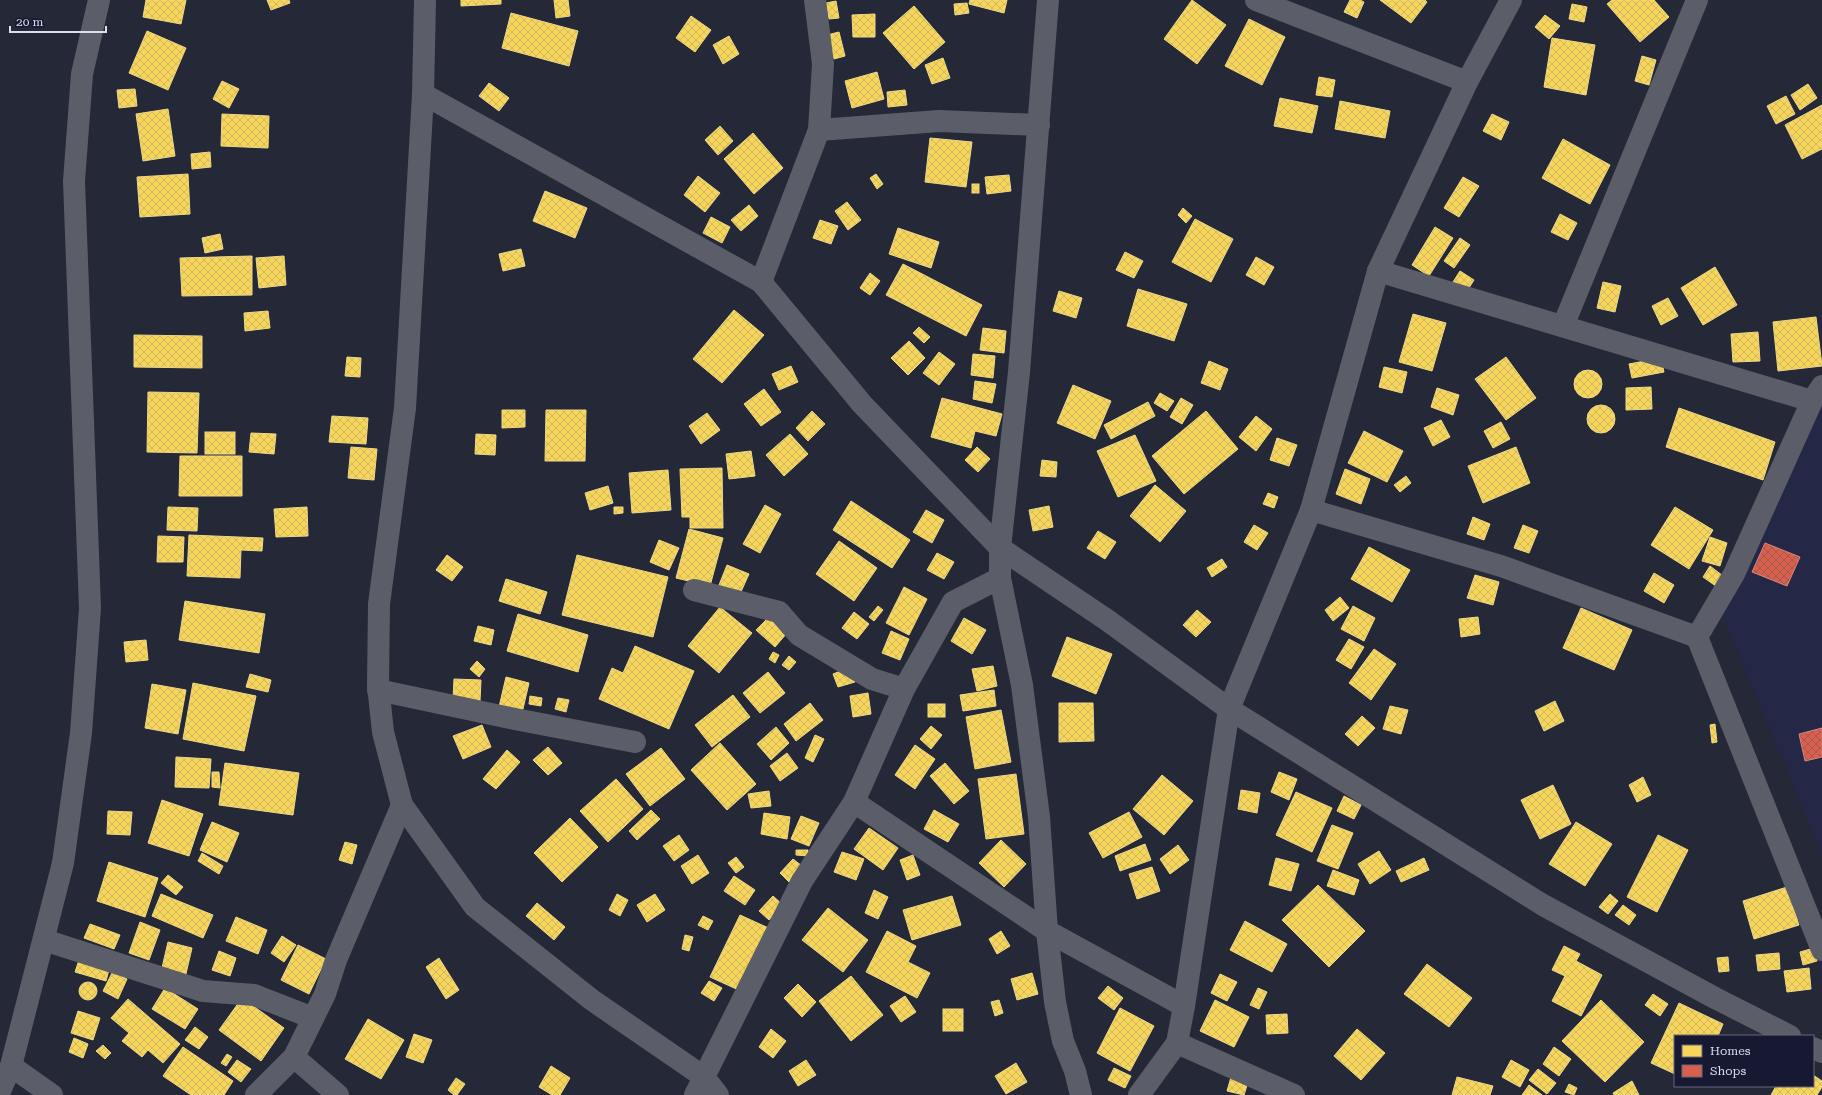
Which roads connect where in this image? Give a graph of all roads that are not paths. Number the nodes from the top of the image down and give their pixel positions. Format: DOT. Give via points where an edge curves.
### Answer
graph roads {
  1 [pos="99,0"];
  2 [pos="425,0"];
  3 [pos="815,0"];
  4 [pos="1048,0"];
  5 [pos="1256,0"];
  6 [pos="1511,0"];
  7 [pos="1697,0"];
  8 [pos="1467,82"];
  9 [pos="423,94"];
  10 [pos="1039,125"];
  11 [pos="819,130"];
  12 [pos="1378,271"];
  13 [pos="761,282"];
  14 [pos="1562,326"];
  15 [pos="1817,393"];
  16 [pos="1311,510"];
  17 [pos="1000,548"];
  18 [pos="1000,578"];
  19 [pos="694,590"];
  20 [pos="1697,637"];
  21 [pos="904,689"];
  22 [pos="378,690"];
  23 [pos="1229,709"];
  24 [pos="635,742"];
  25 [pos="854,802"];
  26 [pos="402,805"];
  27 [pos="1047,931"];
  28 [pos="44,940"];
  29 [pos="1822,950"];
  30 [pos="1184,1006"];
  31 [pos="313,1018"];
  32 [pos="1788,1035"];
  33 [pos="1177,1043"];
  34 [pos="294,1057"];
  35 [pos="11,1066"];
  36 [pos="700,1086"];
  37 [pos="0,1091"];
  38 [pos="52,1095"];
  39 [pos="256,1095"];
  40 [pos="338,1095"];
  41 [pos="718,1095"];
  42 [pos="1080,1095"];
  43 [pos="1139,1095"];
  44 [pos="1294,1095"];
  1 -- 28 [label="street" via="82,74 74,181 90,608 81,733 63,863"];
  2 -- 9 [label="street"];
  3 -- 11 [label="street" via="823,64"];
  4 -- 10 [label="street"];
  5 -- 8 [label="street"];
  6 -- 8 [label="street"];
  7 -- 14 [label="street"];
  8 -- 12 [label="street"];
  9 -- 13 [label="street"];
  9 -- 22 [label="street" via="405,408 379,604"];
  10 -- 11 [label="street" via="939,121"];
  10 -- 17 [label="street" via="1019,372"];
  11 -- 13 [label="street"];
  12 -- 14 [label="street"];
  12 -- 16 [label="street"];
  13 -- 17 [label="street" via="862,404"];
  14 -- 15 [label="street"];
  15 -- 20 [label="street" via="1734,574"];
  16 -- 20 [label="street" via="1501,566"];
  16 -- 23 [label="street"];
  17 -- 18 [label="street"];
  17 -- 23 [label="street" via="1107,620"];
  18 -- 21 [label="street" via="953,602"];
  18 -- 27 [label="street" via="1022,685 1039,817"];
  19 -- 21 [label="street" via="779,612 799,635 872,678"];
  20 -- 29 [label="street"];
  21 -- 25 [label="street"];
  22 -- 24 [label="street"];
  22 -- 26 [label="street" via="383,732"];
  23 -- 30 [label="street"];
  23 -- 32 [label="street" via="1543,905"];
  25 -- 27 [label="street"];
  25 -- 36 [label="street" via="802,882"];
  26 -- 31 [label="street"];
  26 -- 36 [label="street" via="475,907"];
  27 -- 30 [label="street"];
  27 -- 42 [label="street" via="1055,1002 1063,1041 1075,1071"];
  28 -- 31 [label="street" via="203,991 254,995"];
  28 -- 35 [label="street"];
  30 -- 33 [label="street"];
  31 -- 34 [label="street"];
  33 -- 43 [label="street"];
  33 -- 44 [label="street"];
  34 -- 39 [label="street"];
  34 -- 40 [label="street"];
  35 -- 37 [label="street"];
  35 -- 38 [label="street"];
  36 -- 41 [label="street"];
}
